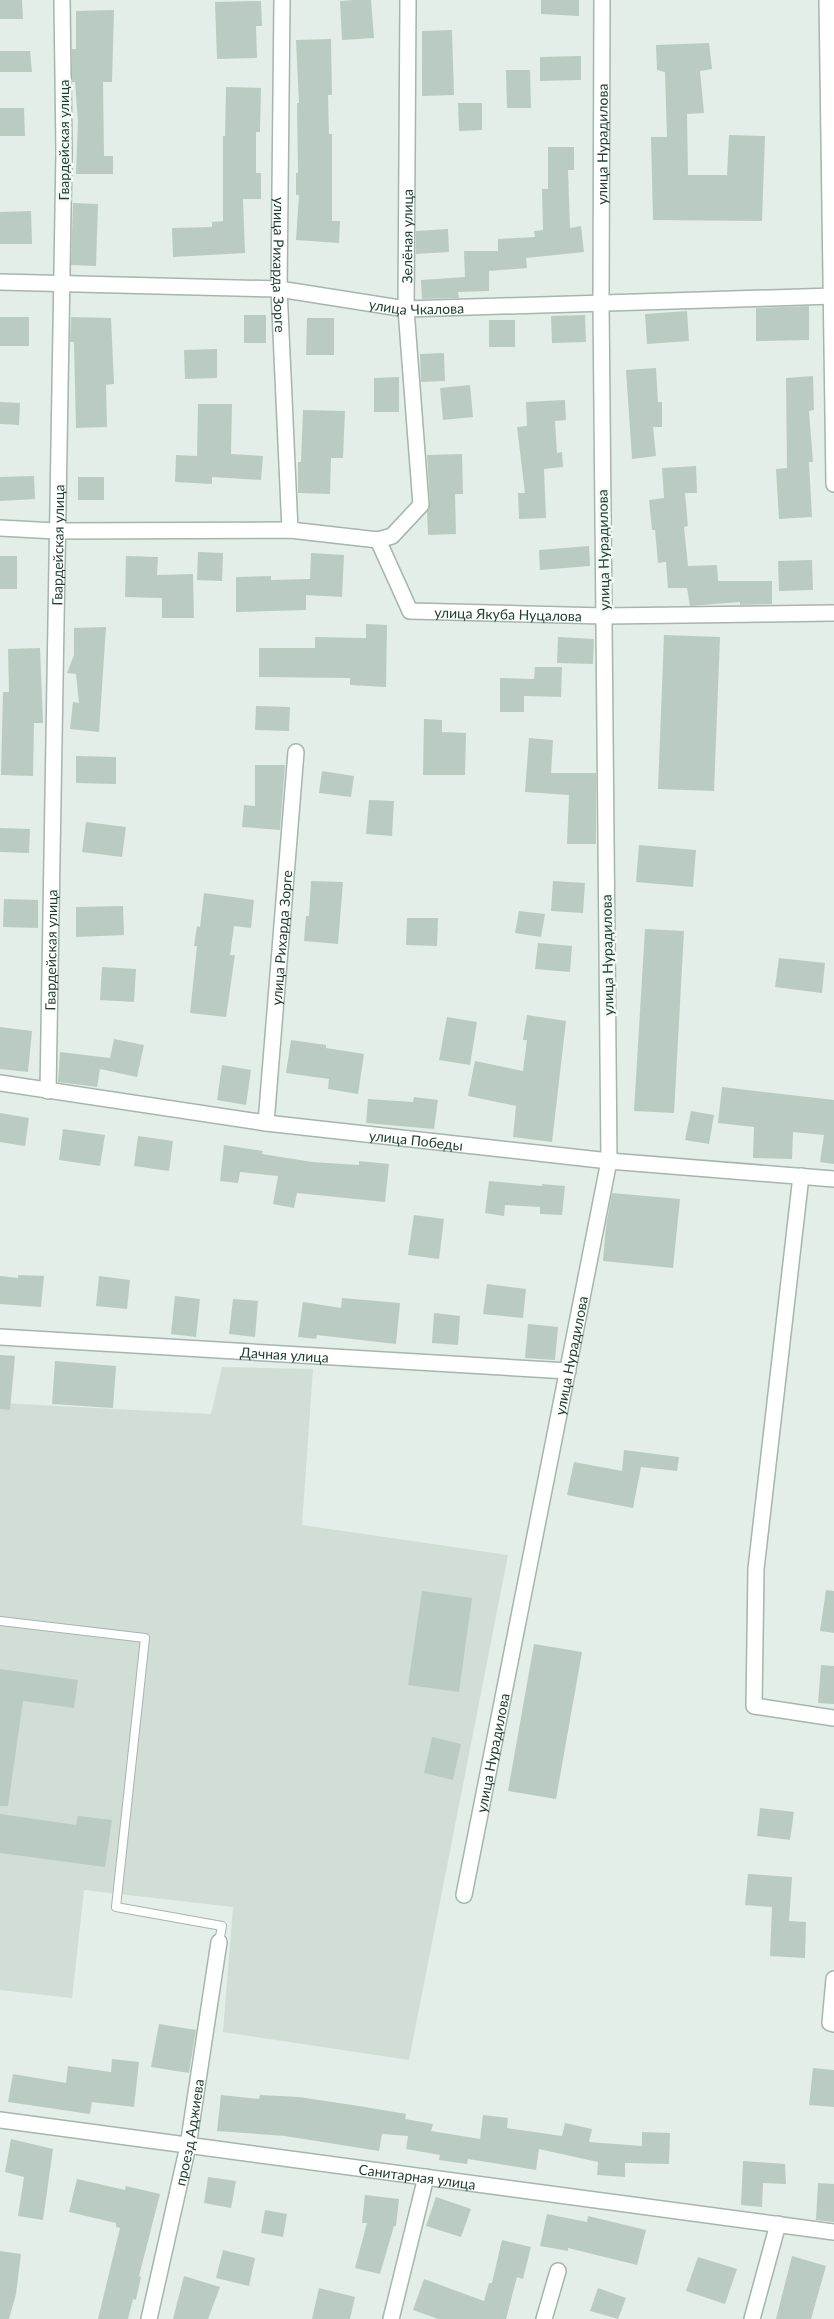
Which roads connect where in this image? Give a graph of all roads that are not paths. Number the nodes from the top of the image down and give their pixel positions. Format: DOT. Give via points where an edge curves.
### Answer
graph roads {
  1 [pos="62,0"];
  2 [pos="282,0"];
  3 [pos="408,0"];
  4 [pos="602,0"];
  5 [pos="827,0"];
  6 [pos="0,282"];
  7 [pos="62,283"];
  8 [pos="279,289"];
  9 [pos="833,296"];
  10 [pos="601,302"];
  11 [pos="406,308"];
  12 [pos="834,484"];
  13 [pos="0,528"];
  14 [pos="290,530"];
  15 [pos="56,531"];
  16 [pos="378,540"];
  17 [pos="834,613"];
  18 [pos="604,616"];
  19 [pos="296,752"];
  20 [pos="0,1083"];
  21 [pos="48,1090"];
  22 [pos="266,1123"];
  23 [pos="609,1161"];
  24 [pos="801,1176"];
  25 [pos="834,1179"];
  26 [pos="0,1337"];
  27 [pos="568,1371"];
  28 [pos="0,1621"];
  29 [pos="834,1718"];
  30 [pos="464,1895"];
  31 [pos="219,1942"];
  32 [pos="834,1979"];
  33 [pos="834,2024"];
  34 [pos="0,2120"];
  35 [pos="188,2146"];
  36 [pos="426,2177"];
  37 [pos="778,2224"];
  38 [pos="834,2232"];
  39 [pos="558,2271"];
  40 [pos="150,2319"];
  41 [pos="391,2319"];
  42 [pos="544,2319"];
  43 [pos="752,2319"];
  1 -- 7 [label="street, Гвардейская улица"];
  2 -- 8 [label="street, улица Рихарда Зорге"];
  3 -- 11 [label="street, Зелёная улица"];
  4 -- 10 [label="street, улица Нурадилова"];
  5 -- 9 [label="street"];
  6 -- 7 [label="street, улица Чкалова"];
  7 -- 8 [label="street, улица Чкалова"];
  7 -- 15 [label="street, Гвардейская улица"];
  8 -- 11 [label="street, улица Чкалова"];
  8 -- 14 [label="street, улица Рихарда Зорге"];
  9 -- 10 [label="street, улица Чкалова"];
  9 -- 12 [label="street"];
  10 -- 11 [label="street, улица Чкалова"];
  10 -- 18 [label="street, улица Нурадилова"];
  11 -- 16 [label="street, Зелёная улица" via="421,505 392,536"];
  13 -- 15 [label="street"];
  14 -- 15 [label="street"];
  14 -- 16 [label="street"];
  15 -- 21 [label="street, Гвардейская улица"];
  16 -- 18 [label="street, улица Якуба Нуцалова" via="410,612"];
  17 -- 18 [label="street, улица Якуба Нуцалова"];
  18 -- 23 [label="street, улица Нурадилова"];
  19 -- 22 [label="street, улица Рихарда Зорге"];
  20 -- 21 [label="street, улица Победы"];
  21 -- 22 [label="street, улица Победы"];
  22 -- 23 [label="street, улица Победы"];
  23 -- 24 [label="street, улица Победы"];
  23 -- 27 [label="street, улица Нурадилова"];
  24 -- 25 [label="street, улица Победы"];
  24 -- 29 [label="street" via="756,1569 754,1706"];
  26 -- 27 [label="street, Дачная улица"];
  27 -- 30 [label="street, улица Нурадилова"];
  28 -- 31 [label="lane" via="145,1638 116,1907 222,1926"];
  31 -- 35 [label="street, проезд Аджиева"];
  32 -- 33 [label="street" via="830,2023"];
  34 -- 35 [label="street, Санитарная улица"];
  35 -- 36 [label="street, Санитарная улица"];
  35 -- 40 [label="street, проезд Аджиева"];
  36 -- 37 [label="street, Санитарная улица"];
  36 -- 41 [label="street"];
  37 -- 38 [label="street, Санитарная улица"];
  37 -- 43 [label="street"];
  39 -- 42 [label="street"];
}
